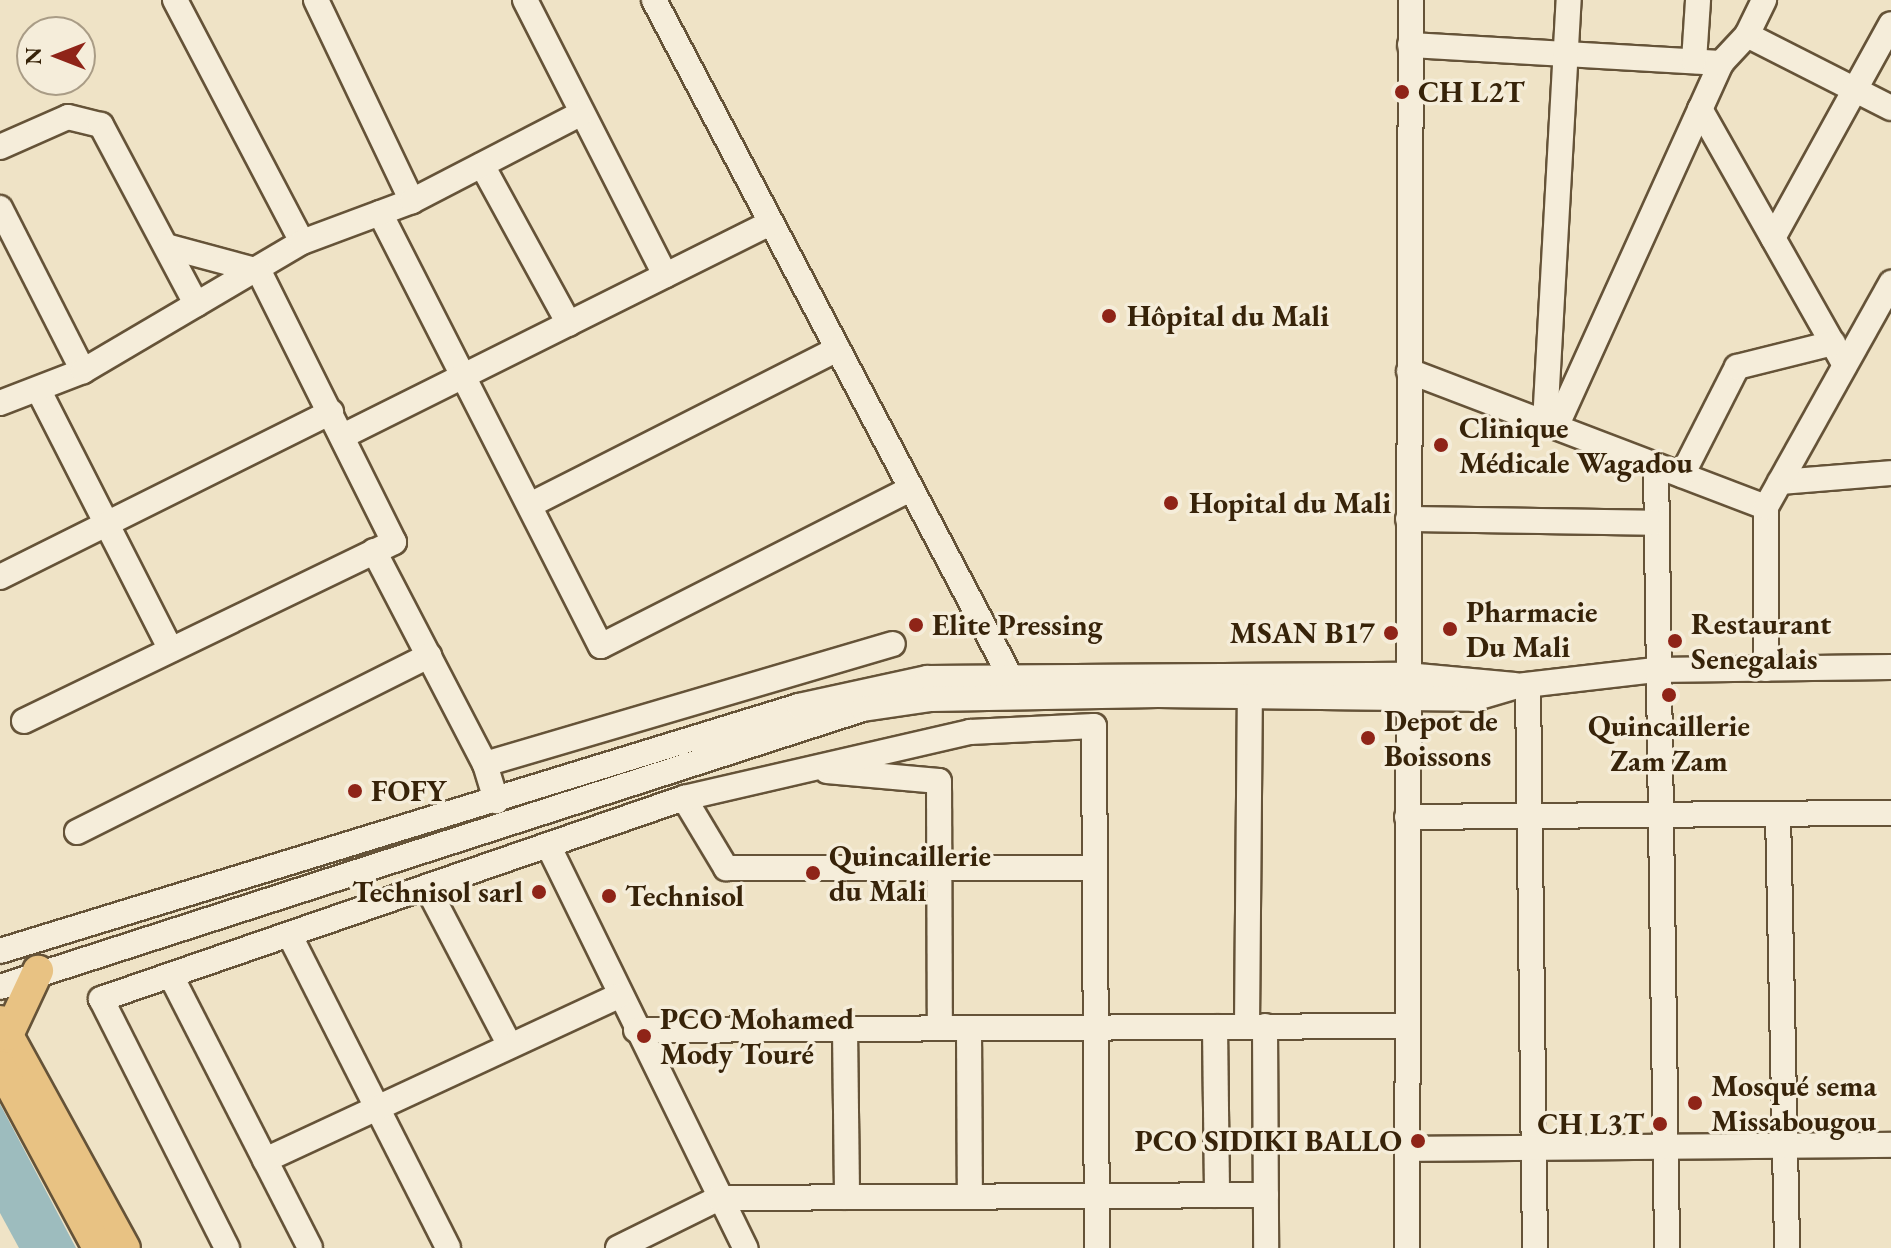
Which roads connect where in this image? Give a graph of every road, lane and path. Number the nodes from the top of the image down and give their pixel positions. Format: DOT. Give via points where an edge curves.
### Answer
graph roads {
  1 [pos="175,0"];
  2 [pos="316,0"];
  3 [pos="525,0"];
  4 [pos="654,0"];
  5 [pos="1411,0"];
  6 [pos="1569,0"];
  7 [pos="1698,0"];
  8 [pos="1764,0"];
  9 [pos="1891,24"];
  10 [pos="1747,35"];
  11 [pos="1410,45"];
  12 [pos="1566,54"];
  13 [pos="1694,61"];
  14 [pos="1721,63"];
  15 [pos="1856,88"];
  16 [pos="1891,108"];
  17 [pos="1700,109"];
  18 [pos="582,113"];
  19 [pos="0,147"];
  20 [pos="482,165"];
  21 [pos="412,201"];
  22 [pos="0,208"];
  23 [pos="380,213"];
  24 [pos="771,223"];
  25 [pos="1773,238"];
  26 [pos="302,242"];
  27 [pos="166,246"];
  28 [pos="259,271"];
  29 [pos="665,275"];
  30 [pos="1891,283"];
  31 [pos="196,304"];
  32 [pos="569,324"];
  33 [pos="1833,343"];
  34 [pos="838,349"];
  35 [pos="1845,365"];
  36 [pos="83,371"];
  37 [pos="1409,371"];
  38 [pos="465,376"];
  39 [pos="40,393"];
  40 [pos="0,403"];
  41 [pos="331,412"];
  42 [pos="1550,425"];
  43 [pos="343,436"];
  44 [pos="1656,466"];
  45 [pos="1891,473"];
  46 [pos="1682,475"];
  47 [pos="1780,482"];
  48 [pos="911,489"];
  49 [pos="530,505"];
  50 [pos="1766,507"];
  51 [pos="1408,519"];
  52 [pos="1656,523"];
  53 [pos="107,524"];
  54 [pos="374,551"];
  55 [pos="0,577"];
  56 [pos="893,644"];
  57 [pos="171,650"];
  58 [pos="429,656"];
  59 [pos="1891,667"];
  60 [pos="1766,669"];
  61 [pos="1655,670"];
  62 [pos="1010,676"];
  63 [pos="1523,685"];
  64 [pos="1407,686"];
  65 [pos="1250,696"];
  66 [pos="24,721"];
  67 [pos="947,737"];
  68 [pos="485,764"];
  69 [pos="801,768"];
  70 [pos="934,775"];
  71 [pos="684,798"];
  72 [pos="496,801"];
  73 [pos="1891,813"];
  74 [pos="1661,814"];
  75 [pos="1778,814"];
  76 [pos="1527,816"];
  77 [pos="1407,817"];
  78 [pos="77,832"];
  79 [pos="548,845"];
  80 [pos="942,868"];
  81 [pos="1095,868"];
  82 [pos="427,887"];
  83 [pos="291,938"];
  84 [pos="0,951"];
  85 [pos="38,971"];
  86 [pos="171,976"];
  87 [pos="0,987"];
  88 [pos="619,996"];
  89 [pos="1256,1026"];
  90 [pos="1407,1026"];
  91 [pos="1215,1027"];
  92 [pos="4,1028"];
  93 [pos="940,1028"];
  94 [pos="969,1028"];
  95 [pos="1096,1028"];
  96 [pos="845,1029"];
  97 [pos="636,1030"];
  98 [pos="510,1046"];
  99 [pos="0,1066"];
  100 [pos="378,1108"];
  101 [pos="1891,1145"];
  102 [pos="1787,1146"];
  103 [pos="1665,1147"];
  104 [pos="1533,1148"];
  105 [pos="1407,1149"];
  106 [pos="265,1160"];
  107 [pos="1217,1195"];
  108 [pos="1266,1195"];
  109 [pos="970,1196"];
  110 [pos="1097,1196"];
  111 [pos="847,1197"];
  112 [pos="719,1198"];
  113 [pos="98,1248"];
  114 [pos="125,1248"];
  115 [pos="227,1248"];
  116 [pos="310,1248"];
  117 [pos="448,1248"];
  118 [pos="618,1248"];
  119 [pos="745,1248"];
  120 [pos="1097,1248"];
  121 [pos="1266,1248"];
  122 [pos="1407,1248"];
  123 [pos="1535,1248"];
  124 [pos="1667,1248"];
  125 [pos="1787,1248"];
  1 -- 26 [label="street"];
  2 -- 21 [label="street"];
  3 -- 18 [label="street"];
  4 -- 24 [label="street"];
  5 -- 11 [label="street"];
  6 -- 12 [label="street"];
  7 -- 13 [label="street"];
  8 -- 10 [label="street"];
  9 -- 15 [label="street"];
  10 -- 14 [label="street"];
  10 -- 15 [label="street"];
  11 -- 12 [label="street"];
  11 -- 37 [label="street"];
  12 -- 13 [label="street"];
  12 -- 42 [label="street"];
  13 -- 14 [label="street"];
  14 -- 17 [label="street"];
  15 -- 16 [label="street"];
  15 -- 25 [label="street"];
  17 -- 25 [label="street"];
  17 -- 42 [label="street"];
  18 -- 20 [label="street"];
  18 -- 29 [label="street"];
  19 -- 27 [label="street" via="68,117 101,125"];
  20 -- 21 [label="street"];
  20 -- 32 [label="street"];
  21 -- 23 [label="street"];
  22 -- 36 [label="street"];
  23 -- 26 [label="street"];
  23 -- 38 [label="street"];
  24 -- 29 [label="street"];
  24 -- 34 [label="street"];
  25 -- 33 [label="street"];
  26 -- 28 [label="street"];
  27 -- 28 [label="street"];
  27 -- 31 [label="street"];
  28 -- 31 [label="street"];
  28 -- 41 [label="street"];
  29 -- 32 [label="street"];
  30 -- 35 [label="street"];
  31 -- 36 [label="street"];
  32 -- 38 [label="street"];
  33 -- 35 [label="street"];
  33 -- 46 [label="street" via="1737,367"];
  34 -- 48 [label="street"];
  34 -- 49 [label="street"];
  35 -- 47 [label="street"];
  36 -- 39 [label="street"];
  37 -- 42 [label="street"];
  37 -- 51 [label="street"];
  38 -- 43 [label="street"];
  38 -- 49 [label="street"];
  39 -- 40 [label="street"];
  39 -- 53 [label="street"];
  41 -- 43 [label="street"];
  41 -- 53 [label="street"];
  42 -- 44 [label="street"];
  43 -- 54 [label="street" via="394,542"];
  44 -- 46 [label="street"];
  44 -- 52 [label="street"];
  45 -- 47 [label="street"];
  46 -- 50 [label="street"];
  47 -- 50 [label="street"];
  48 -- 49 [label="street" via="601,646"];
  48 -- 62 [label="street"];
  50 -- 60 [label="street"];
  51 -- 52 [label="street"];
  51 -- 64 [label="street"];
  52 -- 61 [label="street"];
  53 -- 55 [label="street"];
  53 -- 57 [label="street"];
  54 -- 57 [label="street"];
  54 -- 58 [label="street"];
  56 -- 68 [label="street"];
  57 -- 66 [label="street"];
  58 -- 68 [label="street"];
  58 -- 78 [label="street"];
  59 -- 60 [label="street"];
  60 -- 61 [label="street"];
  61 -- 63 [label="street"];
  61 -- 74 [label="street"];
  62 -- 64 [label="street"];
  62 -- 72 [label="street" via="927,678 863,689"];
  63 -- 64 [label="street" via="1473,699"];
  63 -- 76 [label="street"];
  64 -- 65 [label="street"];
  64 -- 77 [label="street"];
  65 -- 85 [label="street" via="931,699 863,709"];
  65 -- 89 [label="street"];
  67 -- 69 [label="street"];
  67 -- 70 [label="street"];
  67 -- 81 [label="street" via="1094,726"];
  68 -- 72 [label="street"];
  69 -- 70 [label="street"];
  69 -- 71 [label="street"];
  70 -- 80 [label="street"];
  71 -- 79 [label="street"];
  71 -- 80 [label="street" via="726,868"];
  72 -- 84 [label="street"];
  73 -- 75 [label="street"];
  74 -- 75 [label="street"];
  74 -- 76 [label="street"];
  74 -- 103 [label="street"];
  75 -- 102 [label="street"];
  76 -- 77 [label="street"];
  76 -- 104 [label="street"];
  77 -- 90 [label="street"];
  79 -- 82 [label="street"];
  79 -- 88 [label="street"];
  80 -- 81 [label="street"];
  80 -- 93 [label="street"];
  81 -- 95 [label="street"];
  82 -- 83 [label="street"];
  82 -- 98 [label="street"];
  83 -- 86 [label="street"];
  83 -- 100 [label="street"];
  85 -- 87 [label="street"];
  85 -- 92 [label="main road"];
  86 -- 106 [label="street"];
  86 -- 115 [label="street" via="101,999"];
  88 -- 97 [label="street"];
  88 -- 98 [label="street"];
  89 -- 90 [label="street"];
  89 -- 91 [label="street"];
  89 -- 108 [label="street"];
  90 -- 105 [label="street"];
  91 -- 95 [label="street"];
  91 -- 107 [label="street"];
  92 -- 114 [label="main road"];
  93 -- 94 [label="street"];
  93 -- 96 [label="street"];
  94 -- 95 [label="street"];
  94 -- 109 [label="street"];
  95 -- 110 [label="street"];
  96 -- 97 [label="street"];
  96 -- 111 [label="street"];
  97 -- 112 [label="street"];
  98 -- 100 [label="street"];
  99 -- 113 [label="main road"];
  100 -- 106 [label="street"];
  100 -- 117 [label="street"];
  101 -- 102 [label="street"];
  102 -- 103 [label="street"];
  102 -- 125 [label="street"];
  103 -- 104 [label="street"];
  103 -- 124 [label="street"];
  104 -- 105 [label="street"];
  104 -- 123 [label="street"];
  105 -- 122 [label="street"];
  106 -- 116 [label="street"];
  107 -- 108 [label="street"];
  107 -- 110 [label="street"];
  108 -- 121 [label="street"];
  109 -- 110 [label="street"];
  109 -- 111 [label="street"];
  110 -- 120 [label="street"];
  111 -- 112 [label="street"];
  112 -- 118 [label="street"];
  112 -- 119 [label="street"];
}
